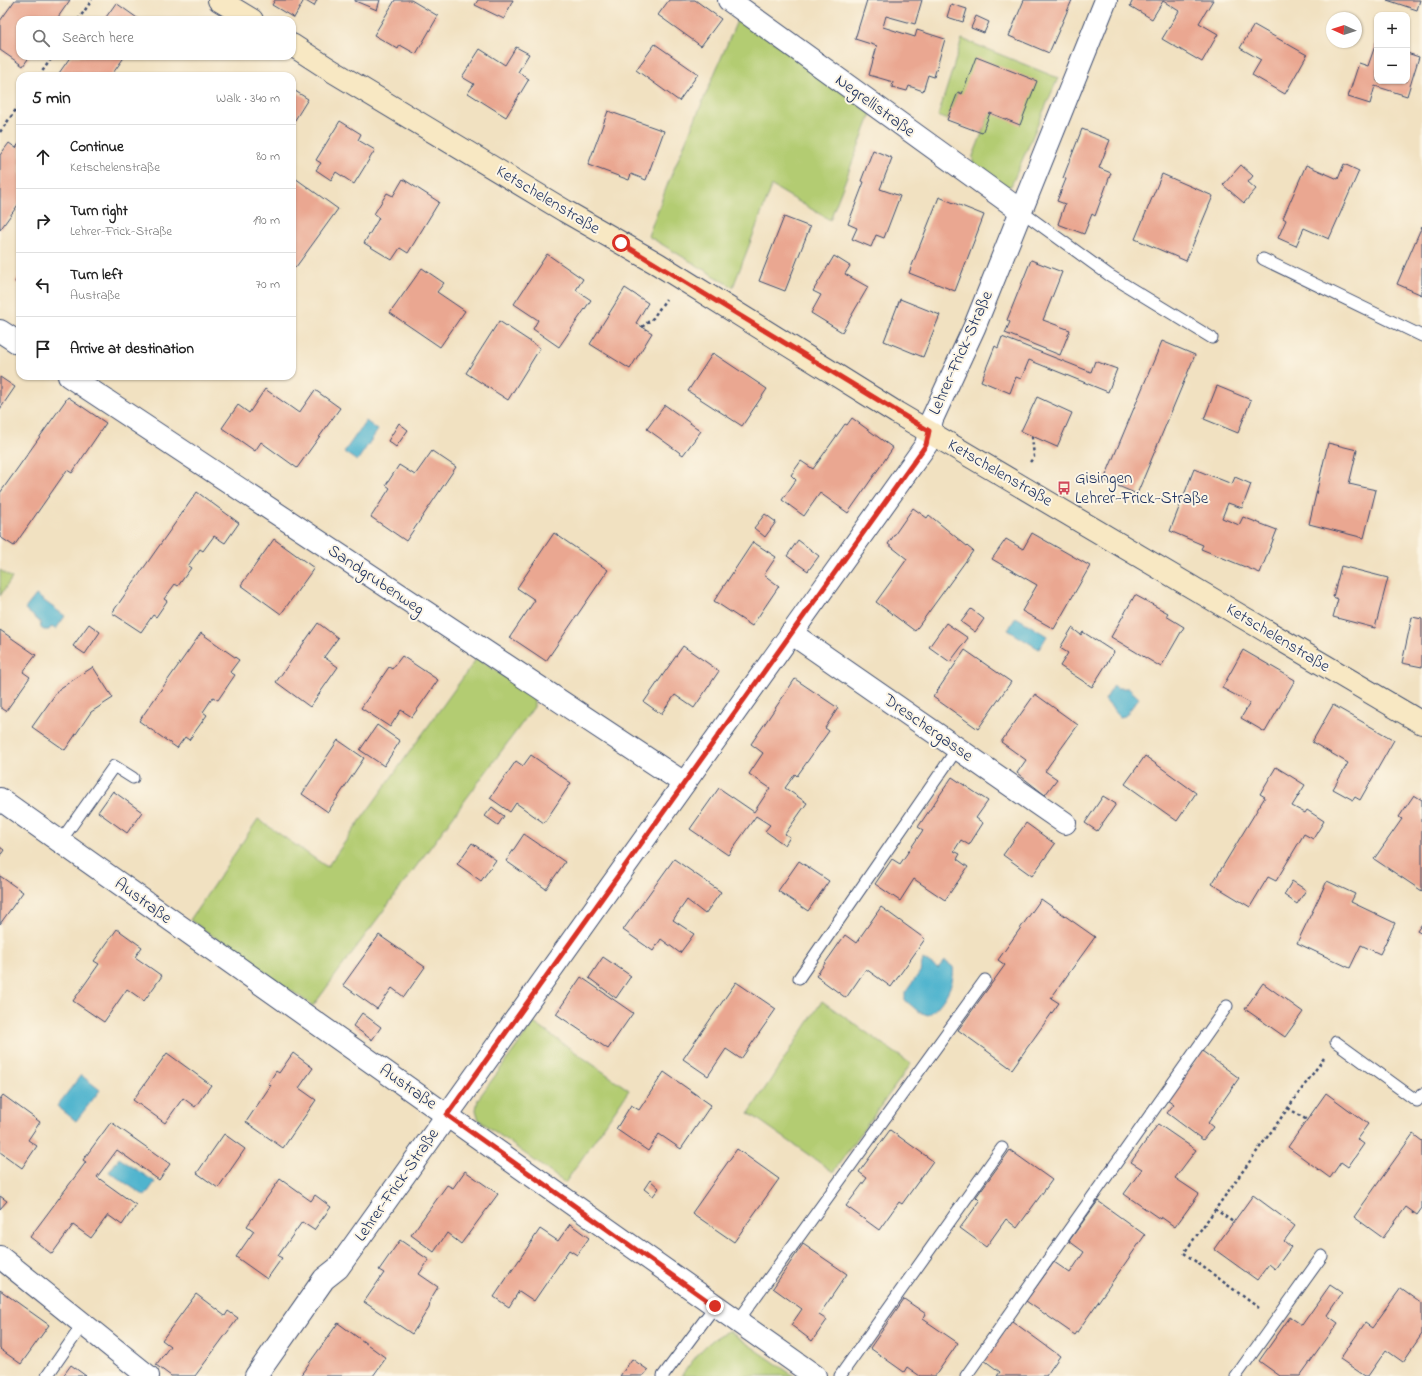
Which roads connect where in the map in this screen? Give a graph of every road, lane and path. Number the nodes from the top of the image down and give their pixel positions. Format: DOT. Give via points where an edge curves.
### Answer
graph roads {
  1 [pos="92,0"];
  2 [pos="219,0"];
  3 [pos="730,0"];
  4 [pos="1106,0"];
  5 [pos="81,16"];
  6 [pos="245,16"];
  7 [pos="296,48"];
  8 [pos="50,60"];
  9 [pos="42,72"];
  10 [pos="16,110"];
  11 [pos="0,132"];
  12 [pos="1021,211"];
  13 [pos="1263,259"];
  14 [pos="669,293"];
  15 [pos="642,327"];
  16 [pos="0,331"];
  17 [pos="1422,336"];
  18 [pos="1212,338"];
  19 [pos="16,341"];
  20 [pos="75,380"];
  21 [pos="929,431"];
  22 [pos="1032,436"];
  23 [pos="1028,466"];
  24 [pos="791,633"];
  25 [pos="1422,723"];
  26 [pos="957,749"];
  27 [pos="133,778"];
  28 [pos="684,783"];
  29 [pos="0,799"];
  30 [pos="1065,823"];
  31 [pos="60,842"];
  32 [pos="799,978"];
  33 [pos="985,980"];
  34 [pos="1227,1006"];
  35 [pos="1336,1042"];
  36 [pos="1422,1094"];
  37 [pos="1288,1108"];
  38 [pos="447,1115"];
  39 [pos="1307,1120"];
  40 [pos="1002,1148"];
  41 [pos="1215,1210"];
  42 [pos="1233,1222"];
  43 [pos="1322,1256"];
  44 [pos="0,1257"];
  45 [pos="715,1306"];
  46 [pos="1276,1320"];
  47 [pos="738,1321"];
  48 [pos="83,1324"];
  49 [pos="47,1376"];
  50 [pos="148,1376"];
  51 [pos="256,1376"];
  52 [pos="663,1376"];
  53 [pos="815,1376"];
  54 [pos="840,1376"];
  55 [pos="966,1376"];
  56 [pos="1236,1376"];
  1 -- 5 [label="path"];
  2 -- 6 [label="main road"];
  3 -- 12 [label="street, Negrellistraße"];
  4 -- 12 [label="street, Lehrer-Frick-Straße"];
  7 -- 21 [label="main road, Ketschelenstraße" via="565,211 658,264"];
  8 -- 9 [label="path"];
  10 -- 11 [label="path"];
  12 -- 18 [label="lane" via="1109,275"];
  12 -- 21 [label="street, Lehrer-Frick-Straße"];
  13 -- 17 [label="lane"];
  14 -- 15 [label="path" via="653,318"];
  16 -- 19 [label="street"];
  20 -- 28 [label="street, Sandgrubenweg"];
  21 -- 24 [label="street, Lehrer-Frick-Straße" via="926,445"];
  21 -- 25 [label="main road, Ketschelenstraße"];
  22 -- 23 [label="path" via="1034,457"];
  24 -- 26 [label="street, Dreschergasse"];
  24 -- 28 [label="street, Lehrer-Frick-Straße"];
  26 -- 30 [label="street, Dreschergasse"];
  26 -- 32 [label="lane"];
  27 -- 31 [label="lane" via="114,766"];
  28 -- 38 [label="street, Lehrer-Frick-Straße"];
  29 -- 31 [label="street, Austraße"];
  31 -- 38 [label="street, Austraße"];
  33 -- 47 [label="lane"];
  34 -- 55 [label="lane"];
  35 -- 36 [label="lane" via="1417,1101"];
  35 -- 37 [label="path"];
  37 -- 39 [label="path"];
  37 -- 41 [label="path"];
  38 -- 45 [label="street, Austraße"];
  38 -- 51 [label="street, Lehrer-Frick-Straße" via="338,1268 324,1279"];
  40 -- 54 [label="lane"];
  41 -- 42 [label="path"];
  41 -- 46 [label="path" via="1184,1253"];
  43 -- 46 [label="lane"];
  44 -- 48 [label="street"];
  45 -- 47 [label="street, Austraße"];
  45 -- 52 [label="lane"];
  46 -- 56 [label="lane"];
  47 -- 53 [label="street, Austraße"];
  48 -- 49 [label="lane"];
  48 -- 50 [label="street"];
}
